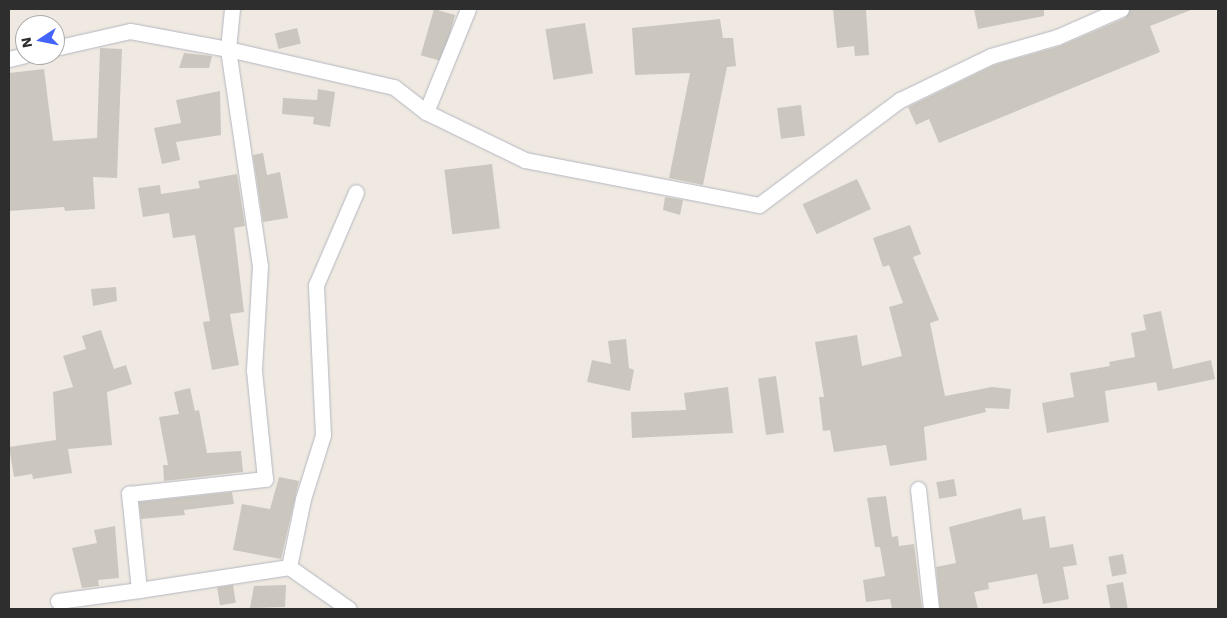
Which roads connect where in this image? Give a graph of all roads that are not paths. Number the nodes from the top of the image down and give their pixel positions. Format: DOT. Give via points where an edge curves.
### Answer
graph roads {
  1 [pos="232,9"];
  2 [pos="468,9"];
  3 [pos="1121,9"];
  4 [pos="65,46"];
  5 [pos="228,49"];
  6 [pos="426,112"];
  7 [pos="356,192"];
  8 [pos="918,489"];
  9 [pos="289,567"];
  10 [pos="139,590"];
  11 [pos="58,601"];
  12 [pos="350,609"];
  13 [pos="931,609"];
  1 -- 5 [label="street"];
  2 -- 6 [label="street"];
  3 -- 6 [label="street" via="1058,37 991,56 900,100 760,205 525,160"];
  4 -- 5 [label="street" via="130,32"];
  5 -- 6 [label="street" via="394,87"];
  5 -- 10 [label="street" via="260,266 254,370 265,479 130,494"];
  7 -- 9 [label="street" via="316,285 323,435 303,499"];
  8 -- 13 [label="street"];
  9 -- 10 [label="street"];
  9 -- 12 [label="street"];
  10 -- 11 [label="street"];
}
